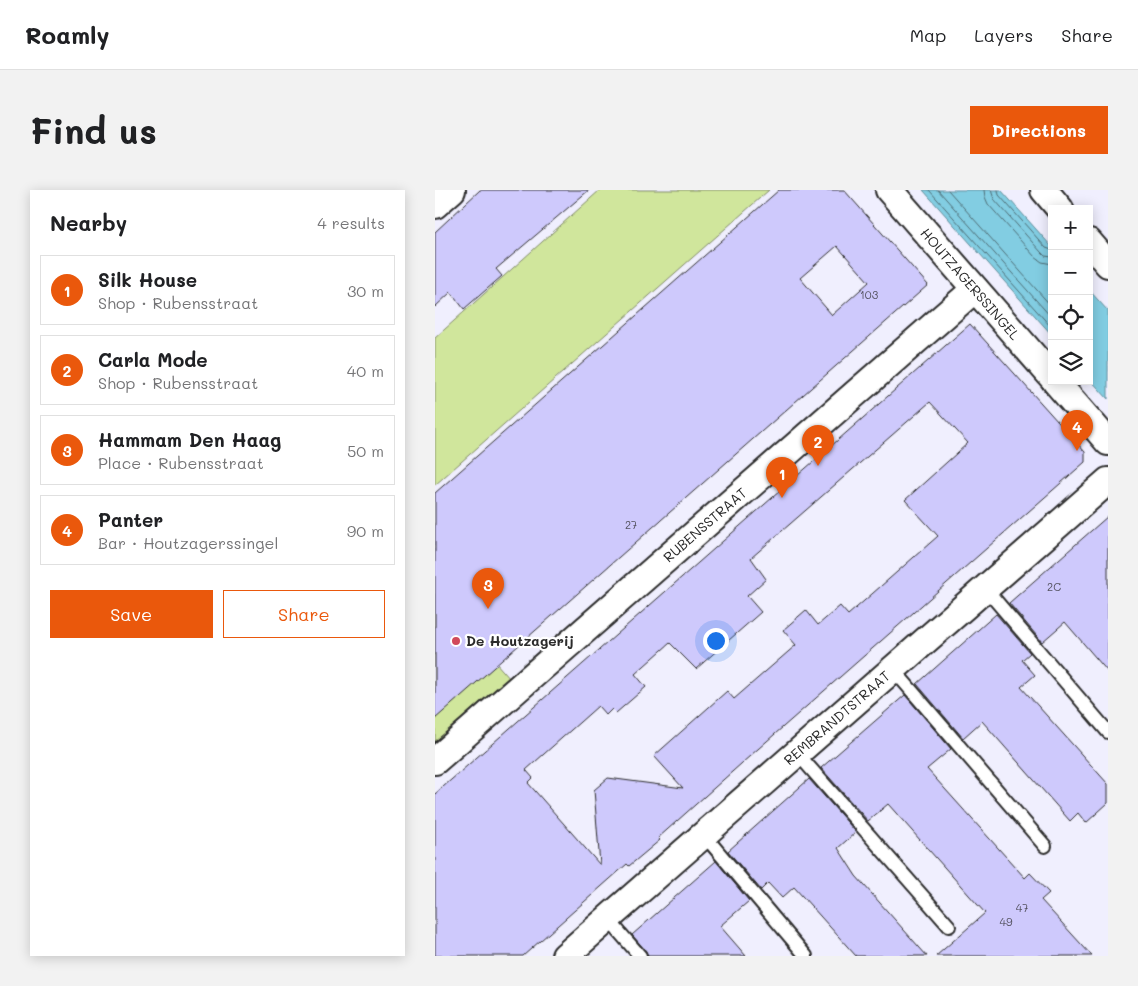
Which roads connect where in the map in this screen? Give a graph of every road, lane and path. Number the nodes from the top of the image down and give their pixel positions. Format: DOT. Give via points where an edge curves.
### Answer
graph roads {
  1 [pos="452,190"];
  2 [pos="889,190"];
  3 [pos="1043,190"];
  4 [pos="435,205"];
  5 [pos="1056,205"];
  6 [pos="1093,247"];
  7 [pos="1108,264"];
  8 [pos="975,289"];
  9 [pos="1048,372"];
  10 [pos="1058,385"];
  11 [pos="1108,442"];
  12 [pos="1108,481"];
  13 [pos="985,588"];
  14 [pos="893,669"];
  15 [pos="1108,732"];
  16 [pos="797,753"];
  17 [pos="435,761"];
  18 [pos="703,835"];
  19 [pos="1045,846"];
  20 [pos="608,919"];
  21 [pos="949,926"];
  22 [pos="565,956"];
  23 [pos="640,956"];
  24 [pos="806,956"];
  1 -- 4 [label="street"];
  2 -- 8 [label="street, HOUTZAGERSSINGEL"];
  3 -- 5 [label="street"];
  6 -- 7 [label="street"];
  8 -- 9 [label="street, HOUTZAGERSSINGEL"];
  8 -- 17 [label="street, RUBENSSTRAAT"];
  10 -- 11 [label="street"];
  12 -- 13 [label="street, REMBRANDTSTRAAT"];
  13 -- 14 [label="street, REMBRANDTSTRAAT"];
  13 -- 15 [label="lane"];
  14 -- 16 [label="street, REMBRANDTSTRAAT"];
  14 -- 19 [label="lane"];
  16 -- 18 [label="street, REMBRANDTSTRAAT"];
  16 -- 21 [label="lane"];
  18 -- 20 [label="street, REMBRANDTSTRAAT"];
  18 -- 24 [label="lane"];
  20 -- 22 [label="street, REMBRANDTSTRAAT"];
  20 -- 23 [label="lane"];
}
